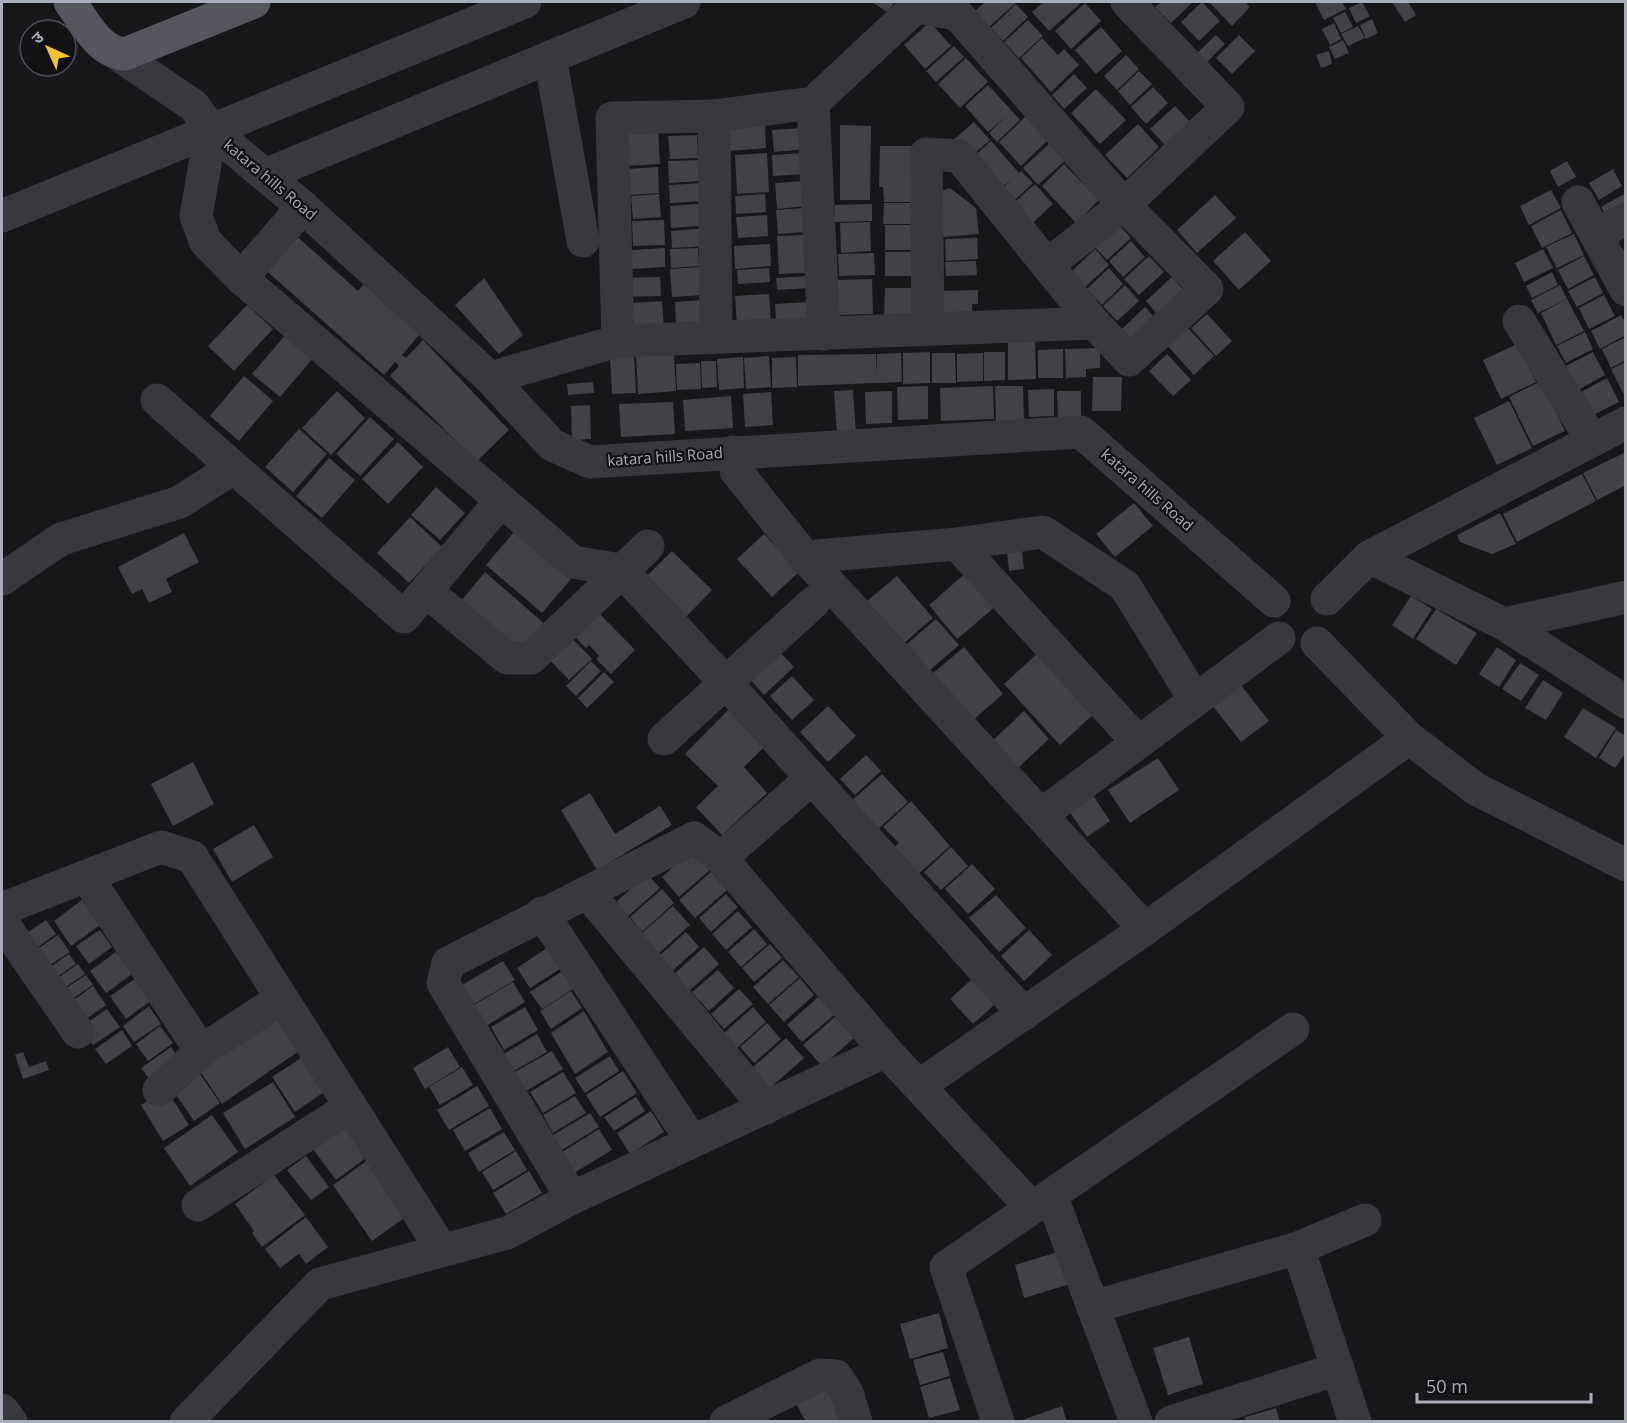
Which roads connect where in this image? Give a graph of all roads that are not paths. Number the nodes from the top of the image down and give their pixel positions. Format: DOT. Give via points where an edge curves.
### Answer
graph roads {
  1 [pos="70,2"];
  2 [pos="525,2"];
  3 [pos="684,2"];
  4 [pos="1127,2"];
  5 [pos="237,4"];
  6 [pos="964,8"];
  7 [pos="117,53"];
  8 [pos="550,57"];
  9 [pos="813,103"];
  10 [pos="194,110"];
  11 [pos="714,116"];
  12 [pos="264,175"];
  13 [pos="1578,202"];
  14 [pos="1124,205"];
  15 [pos="303,207"];
  16 [pos="2,216"];
  17 [pos="1626,219"];
  18 [pos="1596,234"];
  19 [pos="583,241"];
  20 [pos="1047,265"];
  21 [pos="241,278"];
  22 [pos="1626,290"];
  23 [pos="1519,321"];
  24 [pos="1094,323"];
  25 [pos="928,328"];
  26 [pos="824,334"];
  27 [pos="716,336"];
  28 [pos="618,341"];
  29 [pos="490,378"];
  30 [pos="157,400"];
  31 [pos="1626,423"];
  32 [pos="1592,440"];
  33 [pos="733,452"];
  34 [pos="233,468"];
  35 [pos="500,502"];
  36 [pos="957,544"];
  37 [pos="648,546"];
  38 [pos="805,557"];
  39 [pos="1369,557"];
  40 [pos="621,570"];
  41 [pos="2,579"];
  42 [pos="427,592"];
  43 [pos="1626,597"];
  44 [pos="1327,599"];
  45 [pos="1274,601"];
  46 [pos="814,602"];
  47 [pos="1504,624"];
  48 [pos="1278,638"];
  49 [pos="1317,643"];
  50 [pos="726,682"];
  51 [pos="1194,698"];
  52 [pos="1626,702"];
  53 [pos="1409,738"];
  54 [pos="664,739"];
  55 [pos="1137,741"];
  56 [pos="811,779"];
  57 [pos="1041,815"];
  58 [pos="721,858"];
  59 [pos="1626,865"];
  60 [pos="87,877"];
  61 [pos="588,893"];
  62 [pos="2,909"];
  63 [pos="542,913"];
  64 [pos="2,922"];
  65 [pos="1145,929"];
  66 [pos="281,999"];
  67 [pos="1024,1014"];
  68 [pos="1293,1029"];
  69 [pos="78,1032"];
  70 [pos="201,1050"];
  71 [pos="886,1051"];
  72 [pos="919,1086"];
  73 [pos="159,1090"];
  74 [pos="350,1107"];
  75 [pos="766,1108"];
  76 [pos="692,1141"];
  77 [pos="572,1198"];
  78 [pos="1042,1202"];
  79 [pos="198,1205"];
  80 [pos="1365,1220"];
  81 [pos="1298,1248"];
  82 [pos="442,1250"];
  83 [pos="1094,1307"];
  84 [pos="1338,1369"];
  85 [pos="2,1410"];
  86 [pos="1216,1415"];
  87 [pos="11,1422"];
  88 [pos="186,1422"];
  89 [pos="726,1422"];
  90 [pos="856,1422"];
  91 [pos="998,1422"];
  92 [pos="1136,1422"];
  93 [pos="1172,1422"];
  94 [pos="1355,1422"];
  1 -- 7 [label="main road" via="100,43"];
  2 -- 10 [label="street"];
  3 -- 8 [label="street"];
  4 -- 14 [label="street" via="1228,106"];
  5 -- 7 [label="main road" via="125,54"];
  6 -- 9 [label="street" via="916,7"];
  6 -- 14 [label="street"];
  7 -- 10 [label="street, katara hills Road"];
  8 -- 12 [label="street"];
  8 -- 19 [label="street"];
  9 -- 11 [label="street"];
  9 -- 26 [label="street"];
  10 -- 12 [label="street, katara hills Road"];
  10 -- 16 [label="street"];
  10 -- 21 [label="street" via="196,216 205,241"];
  11 -- 27 [label="street"];
  11 -- 28 [label="street" via="612,118"];
  12 -- 15 [label="street, katara hills Road"];
  13 -- 18 [label="street"];
  14 -- 20 [label="street"];
  14 -- 24 [label="street" via="1207,289 1129,360"];
  15 -- 21 [label="street"];
  15 -- 29 [label="street, katara hills Road"];
  17 -- 18 [label="street"];
  18 -- 22 [label="street"];
  20 -- 24 [label="street"];
  20 -- 25 [label="street" via="959,156 926,154"];
  21 -- 35 [label="street"];
  23 -- 32 [label="street"];
  24 -- 25 [label="street"];
  25 -- 26 [label="street"];
  26 -- 27 [label="street"];
  27 -- 28 [label="street"];
  28 -- 29 [label="street"];
  29 -- 33 [label="street, katara hills Road" via="552,445 590,462"];
  30 -- 34 [label="street"];
  31 -- 32 [label="street"];
  32 -- 39 [label="street"];
  33 -- 38 [label="street" via="736,471"];
  33 -- 45 [label="street, katara hills Road" via="1081,432"];
  34 -- 41 [label="street" via="180,502 61,539"];
  34 -- 42 [label="street" via="404,617"];
  35 -- 40 [label="street" via="573,562"];
  35 -- 42 [label="street"];
  36 -- 38 [label="street"];
  36 -- 51 [label="street" via="1043,532 1125,586"];
  36 -- 55 [label="street"];
  37 -- 40 [label="street"];
  38 -- 57 [label="street"];
  39 -- 44 [label="street"];
  39 -- 47 [label="street"];
  40 -- 42 [label="street" via="531,658 507,658"];
  40 -- 50 [label="street"];
  43 -- 47 [label="street"];
  44 -- 45 [label="street" via="1310,586 1300,585 1290,587"];
  44 -- 49 [label="street" via="1331,608 1330,628"];
  45 -- 48 [label="street" via="1270,620"];
  46 -- 50 [label="street"];
  47 -- 52 [label="street"];
  48 -- 49 [label="street" via="1297,647"];
  48 -- 51 [label="street"];
  49 -- 53 [label="street"];
  50 -- 54 [label="street"];
  50 -- 56 [label="street"];
  51 -- 55 [label="street"];
  53 -- 59 [label="street" via="1476,789"];
  53 -- 65 [label="street"];
  55 -- 57 [label="street"];
  56 -- 58 [label="street"];
  56 -- 67 [label="street"];
  57 -- 65 [label="street"];
  58 -- 61 [label="street" via="694,838"];
  58 -- 71 [label="street"];
  60 -- 62 [label="street"];
  60 -- 66 [label="street" via="162,847 192,857"];
  60 -- 70 [label="street"];
  61 -- 63 [label="street"];
  61 -- 75 [label="street"];
  63 -- 76 [label="street"];
  63 -- 77 [label="street" via="448,963 443,983"];
  64 -- 69 [label="street"];
  65 -- 67 [label="street"];
  66 -- 70 [label="street"];
  66 -- 74 [label="street"];
  67 -- 72 [label="street"];
  68 -- 78 [label="street"];
  70 -- 73 [label="street"];
  71 -- 72 [label="street"];
  71 -- 75 [label="street"];
  72 -- 78 [label="street"];
  74 -- 79 [label="street"];
  74 -- 82 [label="street"];
  75 -- 76 [label="street"];
  76 -- 77 [label="street"];
  77 -- 82 [label="street" via="507,1233"];
  78 -- 83 [label="street"];
  78 -- 91 [label="street" via="946,1267"];
  80 -- 81 [label="street"];
  81 -- 83 [label="street"];
  81 -- 84 [label="street"];
  82 -- 88 [label="street" via="320,1284"];
  83 -- 92 [label="street"];
  84 -- 86 [label="street"];
  84 -- 94 [label="street"];
  85 -- 87 [label="street"];
  86 -- 93 [label="street"];
  89 -- 90 [label="street" via="820,1375 836,1376 847,1393"];
}
